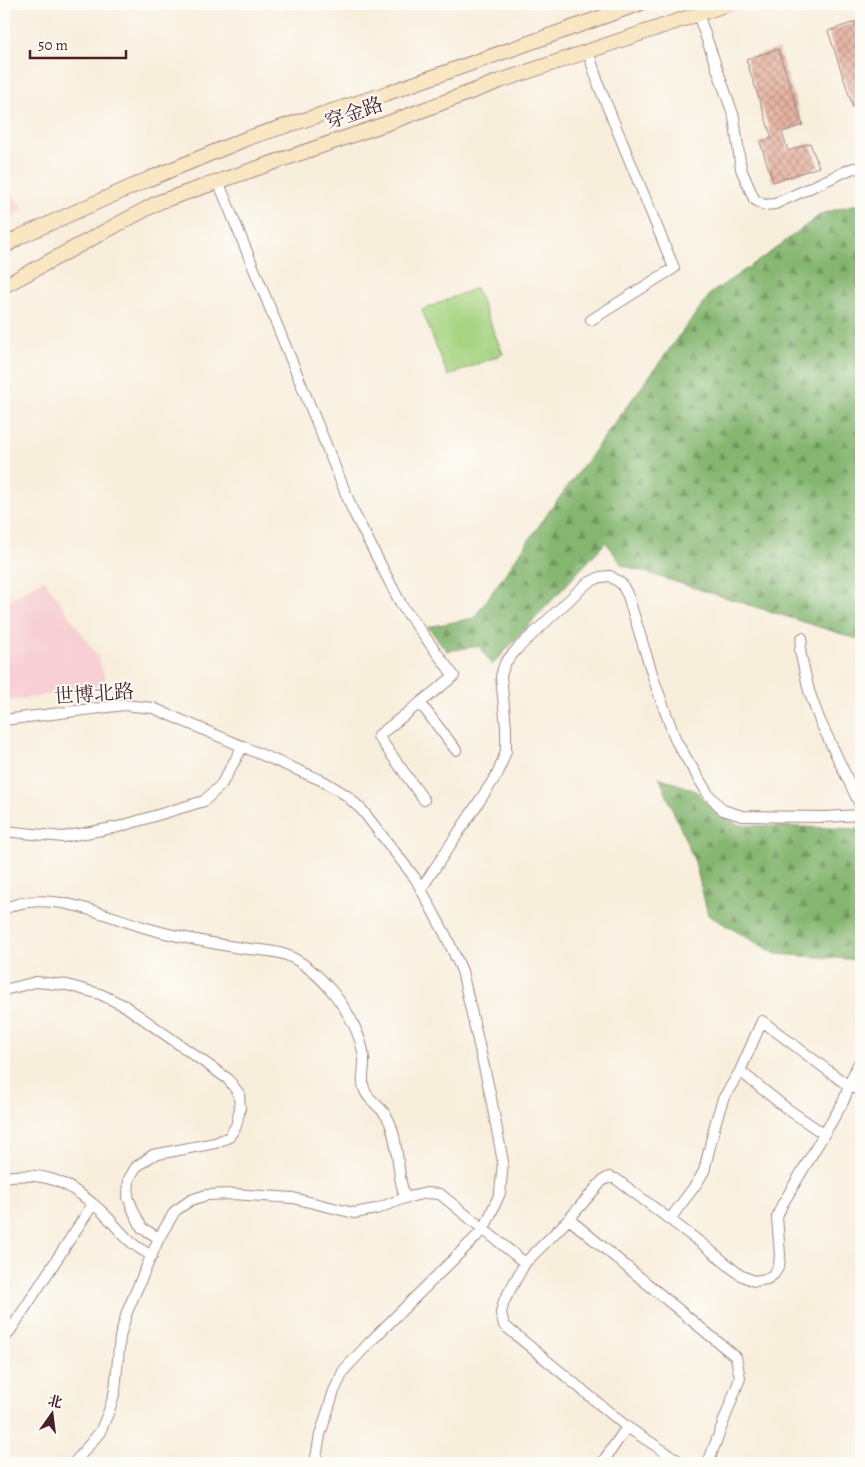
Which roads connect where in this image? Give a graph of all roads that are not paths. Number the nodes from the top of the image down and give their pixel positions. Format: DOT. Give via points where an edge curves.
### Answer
graph roads {
  1 [pos="639,4"];
  2 [pos="728,4"];
  3 [pos="698,14"];
  4 [pos="588,51"];
  5 [pos="861,169"];
  6 [pos="218,181"];
  7 [pos="4,247"];
  8 [pos="4,286"];
  9 [pos="591,320"];
  10 [pos="802,638"];
  11 [pos="420,703"];
  12 [pos="4,720"];
  13 [pos="243,746"];
  14 [pos="456,750"];
  15 [pos="424,800"];
  16 [pos="861,807"];
  17 [pos="861,815"];
  18 [pos="4,831"];
  19 [pos="421,889"];
  20 [pos="4,909"];
  21 [pos="4,990"];
  22 [pos="861,1060"];
  23 [pos="740,1070"];
  24 [pos="850,1087"];
  25 [pos="861,1090"];
  26 [pos="824,1134"];
  27 [pos="4,1177"];
  28 [pos="405,1198"];
  29 [pos="93,1204"];
  30 [pos="569,1219"];
  31 [pos="670,1219"];
  32 [pos="484,1228"];
  33 [pos="159,1238"];
  34 [pos="152,1256"];
  35 [pos="525,1263"];
  36 [pos="4,1340"];
  37 [pos="627,1427"];
  38 [pos="74,1463"];
  39 [pos="315,1463"];
  40 [pos="602,1463"];
  41 [pos="682,1463"];
  42 [pos="708,1463"];
  1 -- 7 [label="main road, 穿金路" via="248,138 148,178 19,237"];
  2 -- 3 [label="main road, 穿金路"];
  3 -- 4 [label="main road, 穿金路"];
  3 -- 5 [label="street" via="734,117 741,169 754,199 764,205 775,204 853,168"];
  4 -- 6 [label="main road, 穿金路"];
  4 -- 9 [label="street" via="599,86 674,268"];
  6 -- 8 [label="main road, 穿金路" via="159,202"];
  6 -- 11 [label="street" via="353,511 402,606 454,676"];
  10 -- 16 [label="street" via="800,651 809,691"];
  11 -- 14 [label="street"];
  11 -- 15 [label="street" via="378,736"];
  12 -- 13 [label="street, 世博北路" via="124,705 153,708"];
  13 -- 18 [label="street" via="221,785 204,801 118,827 63,837"];
  13 -- 19 [label="street, 世博北路" via="323,780 346,795 362,810 416,878"];
  17 -- 19 [label="street" via="742,816 724,810 708,794 676,741 622,584 610,576 586,584 505,663 502,676 506,751 498,773"];
  19 -- 32 [label="street, 世博北路" via="462,971 492,1101 503,1162 500,1193"];
  20 -- 28 [label="street" via="40,900 75,906 171,936 279,953 299,960 333,992 353,1025 364,1058 365,1092 388,1117"];
  21 -- 33 [label="street" via="36,982 67,984 100,994 125,1006 228,1079 238,1094 240,1109 229,1137 216,1143 153,1155 136,1167 129,1179 128,1197 142,1228"];
  22 -- 24 [label="street"];
  23 -- 24 [label="street" via="762,1021"];
  23 -- 26 [label="street"];
  23 -- 31 [label="street" via="723,1099 704,1171"];
  24 -- 25 [label="street"];
  24 -- 26 [label="street"];
  26 -- 31 [label="street" via="777,1217 779,1266 768,1279 754,1281 740,1275"];
  27 -- 29 [label="street" via="17,1175 64,1182"];
  28 -- 32 [label="street" via="426,1192 440,1194"];
  28 -- 33 [label="street" via="354,1213 293,1198 206,1195 175,1211"];
  29 -- 34 [label="street" via="132,1243"];
  29 -- 36 [label="street"];
  30 -- 31 [label="street" via="609,1177"];
  30 -- 35 [label="street"];
  30 -- 42 [label="street" via="736,1357 740,1378"];
  32 -- 35 [label="street"];
  32 -- 39 [label="street" via="344,1370 323,1426"];
  33 -- 34 [label="street"];
  34 -- 38 [label="street" via="120,1337 115,1391 109,1411 100,1432"];
  35 -- 37 [label="street" via="504,1300 501,1313 504,1325"];
  37 -- 40 [label="street"];
  37 -- 41 [label="street"];
}
